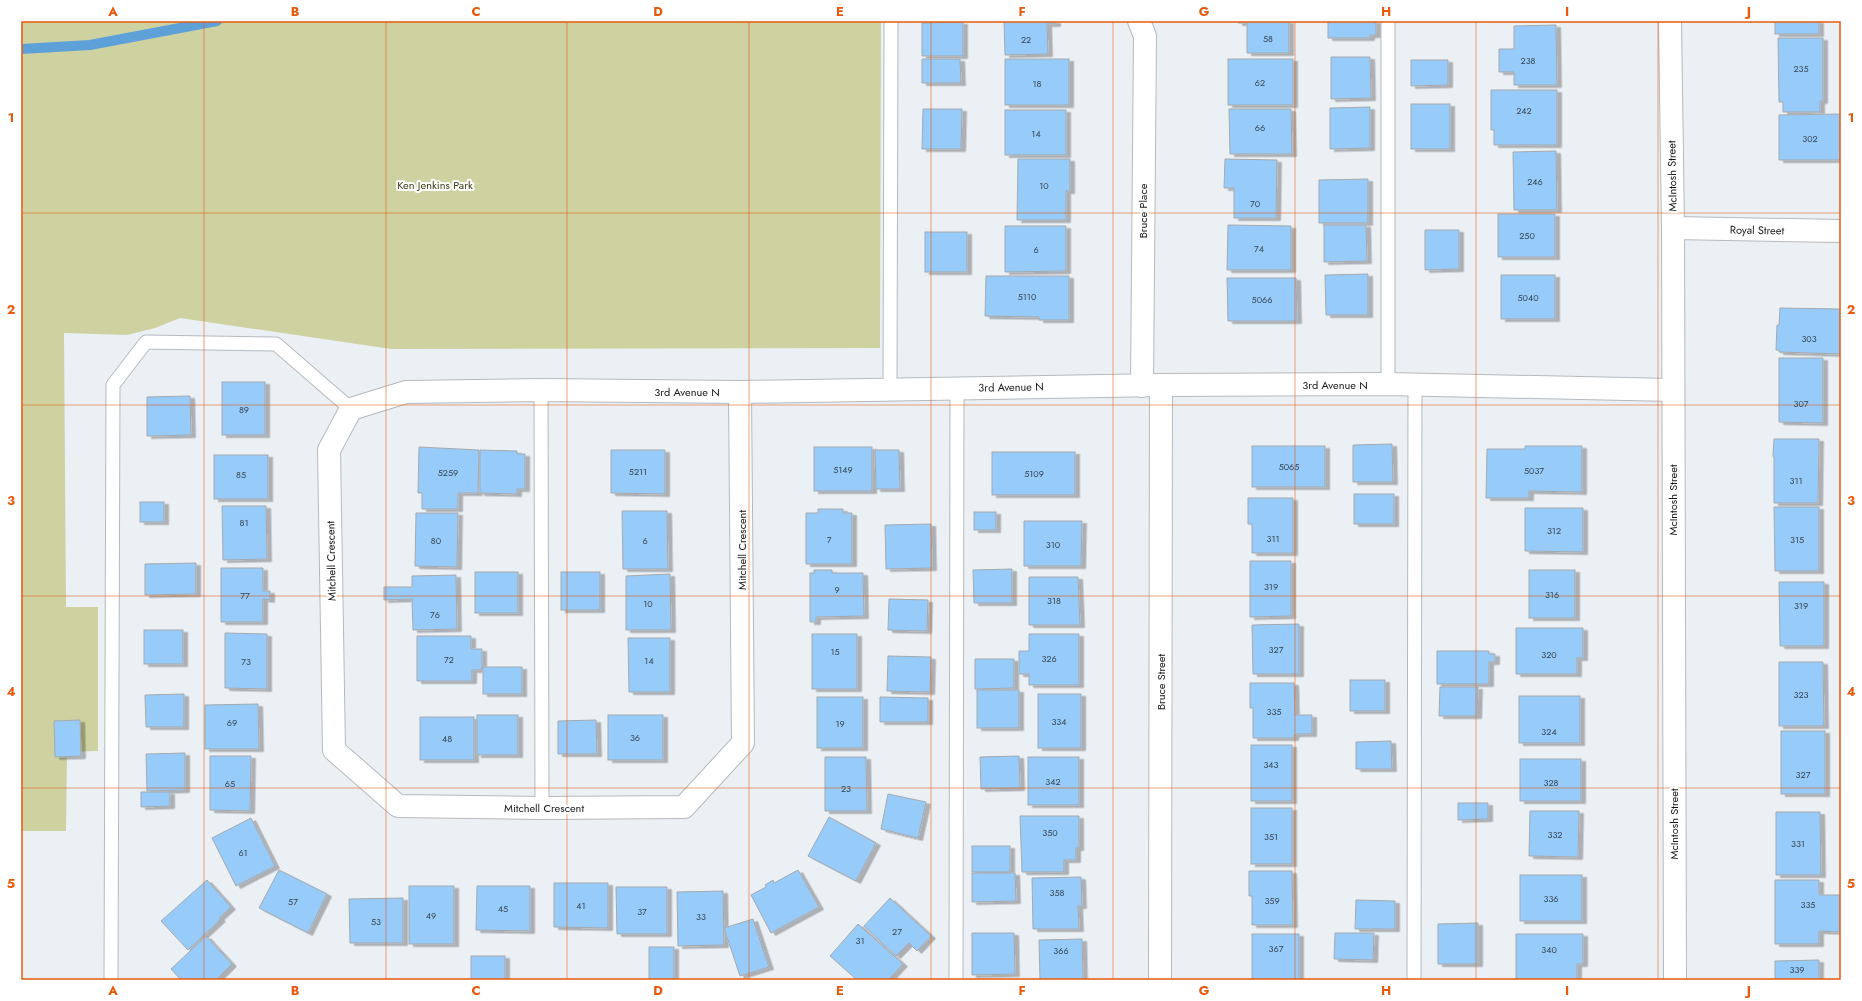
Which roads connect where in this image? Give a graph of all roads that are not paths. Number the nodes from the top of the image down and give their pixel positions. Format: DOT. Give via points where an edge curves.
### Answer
graph roads {
  1 [pos="891,21"];
  2 [pos="1388,21"];
  3 [pos="1670,21"];
  4 [pos="1145,26"];
  5 [pos="1673,228"];
  6 [pos="1841,231"];
  7 [pos="1388,384"];
  8 [pos="1415,384"];
  9 [pos="1151,385"];
  10 [pos="957,388"];
  11 [pos="890,389"];
  12 [pos="541,390"];
  13 [pos="1673,390"];
  14 [pos="740,392"];
  15 [pos="351,409"];
  16 [pos="542,808"];
  17 [pos="111,980"];
  18 [pos="956,980"];
  19 [pos="1160,980"];
  20 [pos="1414,980"];
  21 [pos="1675,980"];
  1 -- 11 [label="lane"];
  2 -- 7 [label="lane"];
  3 -- 5 [label="street, McIntosh Street"];
  4 -- 9 [label="street, Bruce Place"];
  5 -- 6 [label="street, Royal Street"];
  5 -- 13 [label="street, McIntosh Street"];
  7 -- 8 [label="street, 3rd Avenue N"];
  7 -- 9 [label="street, 3rd Avenue N"];
  8 -- 13 [label="street, 3rd Avenue N"];
  8 -- 20 [label="lane"];
  9 -- 10 [label="street, 3rd Avenue N"];
  9 -- 19 [label="street, Bruce Street"];
  10 -- 11 [label="street, 3rd Avenue N"];
  10 -- 18 [label="lane"];
  11 -- 14 [label="street, 3rd Avenue N"];
  12 -- 14 [label="street, 3rd Avenue N"];
  12 -- 15 [label="street, 3rd Avenue N" via="406,392"];
  12 -- 16 [label="lane"];
  13 -- 21 [label="street, McIntosh Street"];
  14 -- 16 [label="street, Mitchell Crescent" via="743,743 684,807"];
  15 -- 16 [label="street, Mitchell Crescent" via="329,450 334,750 398,806"];
  15 -- 17 [label="lane" via="276,344 146,342 113,385"];
}
